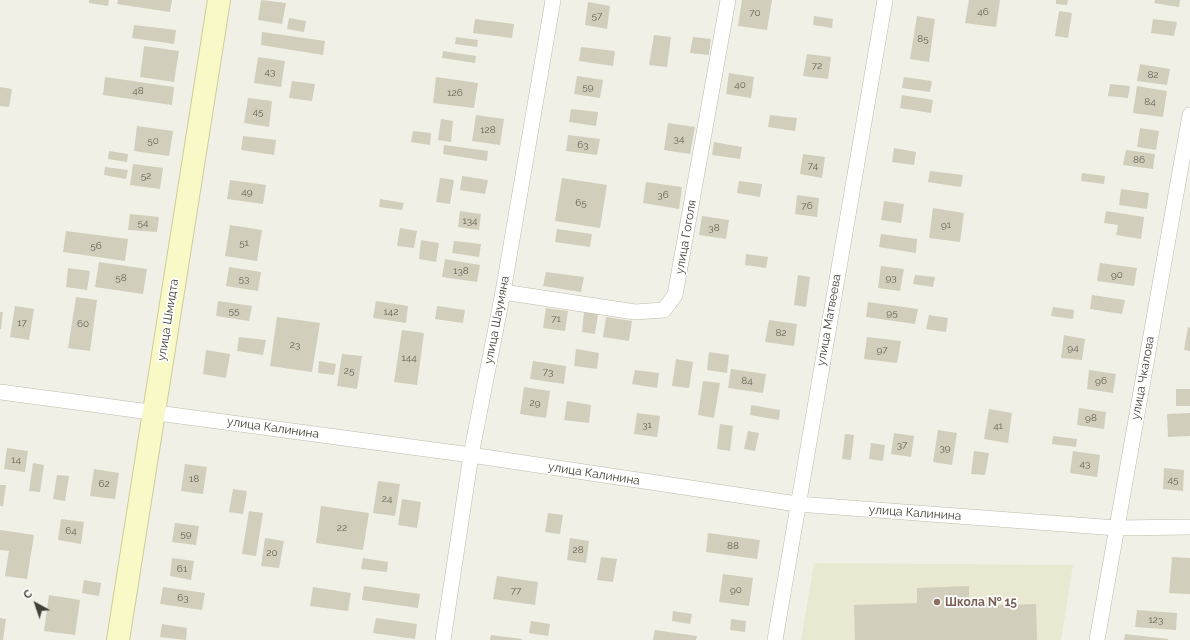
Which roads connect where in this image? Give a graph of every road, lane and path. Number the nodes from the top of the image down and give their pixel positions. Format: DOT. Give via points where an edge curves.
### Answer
graph roads {
  1 [pos="219,0"];
  2 [pos="553,0"];
  3 [pos="728,0"];
  4 [pos="885,0"];
  5 [pos="1190,115"];
  6 [pos="503,292"];
  7 [pos="0,392"];
  8 [pos="153,412"];
  9 [pos="471,455"];
  10 [pos="797,504"];
  11 [pos="1190,527"];
  12 [pos="1117,528"];
  13 [pos="118,640"];
  14 [pos="443,640"];
  15 [pos="775,640"];
  16 [pos="1097,640"];
  1 -- 8 [label="street, улица Шмидта"];
  2 -- 6 [label="street, улица Шаумяна"];
  3 -- 6 [label="street, улица Гоголя" via="675,295 664,310 635,312"];
  4 -- 10 [label="street, улица Матвеева"];
  5 -- 12 [label="street, улица Чкалова"];
  6 -- 9 [label="street, улица Шаумяна"];
  7 -- 8 [label="street, улица Калинина"];
  8 -- 9 [label="street, улица Калинина"];
  8 -- 13 [label="street, улица Шмидта"];
  9 -- 10 [label="street, улица Калинина"];
  9 -- 14 [label="street, улица Шаумяна"];
  10 -- 12 [label="street, улица Калинина"];
  10 -- 15 [label="street, улица Матвеева"];
  11 -- 12 [label="street, улица Калинина"];
  12 -- 16 [label="street, улица Чкалова"];
}
